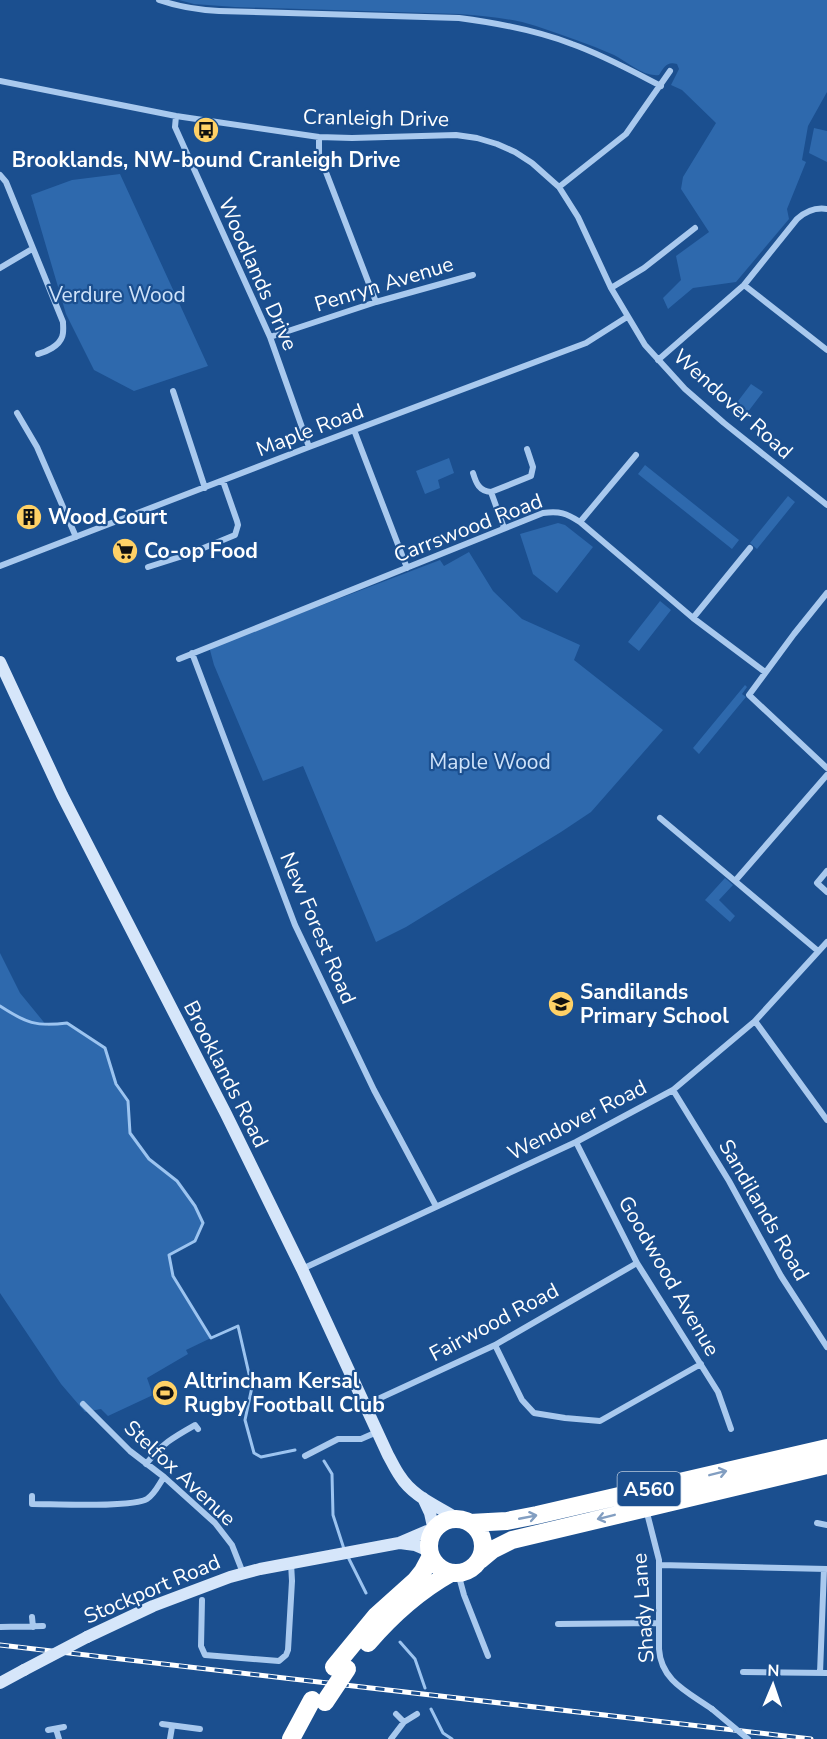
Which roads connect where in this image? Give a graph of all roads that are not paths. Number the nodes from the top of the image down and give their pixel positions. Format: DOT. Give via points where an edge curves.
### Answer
graph roads {
  1 [pos="159,0"];
  2 [pos="670,71"];
  3 [pos="0,81"];
  4 [pos="661,86"];
  5 [pos="176,116"];
  6 [pos="319,137"];
  7 [pos="0,176"];
  8 [pos="559,187"];
  9 [pos="827,209"];
  10 [pos="695,228"];
  11 [pos="32,249"];
  12 [pos="0,268"];
  13 [pos="473,274"];
  14 [pos="744,285"];
  15 [pos="611,288"];
  16 [pos="376,302"];
  17 [pos="627,317"];
  18 [pos="270,337"];
  19 [pos="827,350"];
  20 [pos="38,354"];
  21 [pos="658,360"];
  22 [pos="173,391"];
  23 [pos="17,413"];
  24 [pos="354,430"];
  25 [pos="309,447"];
  26 [pos="526,449"];
  27 [pos="636,455"];
  28 [pos="473,473"];
  29 [pos="223,481"];
  30 [pos="205,488"];
  31 [pos="491,492"];
  32 [pos="827,506"];
  33 [pos="580,522"];
  34 [pos="504,528"];
  35 [pos="76,537"];
  36 [pos="750,548"];
  37 [pos="0,566"];
  38 [pos="148,567"];
  39 [pos="408,568"];
  40 [pos="827,593"];
  41 [pos="693,618"];
  42 [pos="192,653"];
  43 [pos="178,659"];
  44 [pos="0,662"];
  45 [pos="765,672"];
  46 [pos="827,768"];
  47 [pos="827,775"];
  48 [pos="660,818"];
  49 [pos="827,871"];
  50 [pos="735,880"];
  51 [pos="827,892"];
  52 [pos="827,942"];
  53 [pos="818,951"];
  54 [pos="755,1022"];
  55 [pos="673,1090"];
  56 [pos="827,1119"];
  57 [pos="576,1142"];
  58 [pos="436,1206"];
  59 [pos="637,1263"];
  60 [pos="302,1269"];
  61 [pos="495,1345"];
  62 [pos="827,1347"];
  63 [pos="701,1364"];
  64 [pos="82,1404"];
  65 [pos="364,1405"];
  66 [pos="731,1428"];
  67 [pos="198,1429"];
  68 [pos="377,1432"];
  69 [pos="827,1448"];
  70 [pos="305,1456"];
  71 [pos="146,1464"];
  72 [pos="827,1466"];
  73 [pos="164,1476"];
  74 [pos="32,1496"];
  75 [pos="423,1498"];
  76 [pos="644,1499"];
  77 [pos="464,1521"];
  78 [pos="817,1523"];
  79 [pos="827,1525"];
  80 [pos="434,1531"];
  81 [pos="399,1543"];
  82 [pos="430,1553"];
  83 [pos="480,1560"];
  84 [pos="291,1563"];
  85 [pos="660,1564"];
  86 [pos="826,1569"];
  87 [pos="243,1573"];
  88 [pos="455,1573"];
  89 [pos="202,1600"];
  90 [pos="32,1617"];
  91 [pos="659,1623"];
  92 [pos="558,1624"];
  93 [pos="43,1626"];
  94 [pos="0,1627"];
  95 [pos="33,1627"];
  96 [pos="488,1656"];
  97 [pos="341,1668"];
  98 [pos="743,1672"];
  99 [pos="824,1673"];
  100 [pos="0,1683"];
  101 [pos="319,1701"];
  102 [pos="396,1714"];
  103 [pos="417,1714"];
  104 [pos="404,1722"];
  105 [pos="162,1724"];
  106 [pos="172,1726"];
  107 [pos="64,1727"];
  108 [pos="56,1729"];
  109 [pos="200,1729"];
  110 [pos="48,1730"];
  111 [pos="59,1739"];
  112 [pos="170,1739"];
  113 [pos="291,1739"];
  114 [pos="304,1739"];
  115 [pos="391,1739"];
  116 [pos="748,1739"];
  1 -- 4 [label="street" via="207,10 459,18 497,23 571,43"];
  2 -- 4 [label="street"];
  3 -- 5 [label="street, Cranleigh Drive"];
  4 -- 8 [label="street" via="626,134"];
  5 -- 6 [label="street, Cranleigh Drive"];
  5 -- 18 [label="street, Woodlands Drive" via="175,127"];
  6 -- 8 [label="street, Cranleigh Drive" via="477,138 515,152"];
  6 -- 16 [label="street" via="319,154"];
  7 -- 11 [label="street" via="6,182"];
  8 -- 15 [label="street, Cranleigh Drive" via="578,217"];
  9 -- 14 [label="street" via="813,209 797,219"];
  10 -- 15 [label="street" via="645,268"];
  11 -- 12 [label="street"];
  11 -- 20 [label="street" via="63,322 63,337"];
  13 -- 16 [label="street, Penryn Avenue"];
  14 -- 19 [label="street"];
  14 -- 21 [label="street"];
  15 -- 17 [label="street, Cranleigh Drive"];
  16 -- 18 [label="street, Penryn Avenue"];
  17 -- 21 [label="street, Wendover Road"];
  17 -- 24 [label="street, Maple Road" via="586,343"];
  18 -- 25 [label="street, Woodlands Drive"];
  21 -- 32 [label="street, Wendover Road" via="724,423"];
  22 -- 30 [label="street"];
  23 -- 35 [label="street" via="37,447"];
  24 -- 25 [label="street, Maple Road"];
  24 -- 39 [label="street"];
  25 -- 29 [label="street, Maple Road"];
  26 -- 31 [label="street" via="533,467 531,477"];
  27 -- 33 [label="street"];
  28 -- 31 [label="street" via="480,488"];
  29 -- 30 [label="street, Maple Road"];
  29 -- 38 [label="street" via="237,521 235,535"];
  30 -- 35 [label="street, Maple Road"];
  31 -- 34 [label="street"];
  33 -- 34 [label="street, Carrswood Road" via="566,513 555,512"];
  33 -- 41 [label="street, Carrswood Road"];
  34 -- 39 [label="street, Carrswood Road"];
  35 -- 37 [label="street, Maple Road"];
  36 -- 41 [label="street"];
  39 -- 42 [label="street, Carrswood Road"];
  40 -- 45 [label="street"];
  41 -- 45 [label="street, Carrswood Road"];
  42 -- 43 [label="street, Carrswood Road"];
  42 -- 58 [label="street, New Forest Road" via="295,924 374,1090"];
  44 -- 60 [label="street, Brooklands Road" via="62,795"];
  45 -- 46 [label="street" via="749,695"];
  47 -- 50 [label="street"];
  48 -- 50 [label="street"];
  49 -- 51 [label="street" via="817,883"];
  50 -- 53 [label="street"];
  52 -- 53 [label="street, Wendover Road"];
  53 -- 54 [label="street, Wendover Road"];
  54 -- 55 [label="street, Wendover Road"];
  54 -- 56 [label="street"];
  55 -- 57 [label="street, Wendover Road"];
  55 -- 62 [label="street, Sandilands Road"];
  57 -- 58 [label="street, Wendover Road"];
  57 -- 59 [label="street, Goodwood Avenue"];
  58 -- 60 [label="street, Wendover Road"];
  59 -- 61 [label="street, Fairwood Road"];
  59 -- 63 [label="street, Goodwood Avenue"];
  60 -- 65 [label="street, Brooklands Road"];
  61 -- 63 [label="street" via="522,1400 534,1413 581,1420 600,1420"];
  61 -- 65 [label="street, Fairwood Road"];
  63 -- 66 [label="street, Goodwood Avenue" via="718,1392"];
  64 -- 71 [label="street, Stelfox Avenue"];
  65 -- 68 [label="street, Brooklands Road"];
  67 -- 71 [label="street" via="195,1425 172,1438"];
  68 -- 70 [label="street" via="361,1439 338,1439"];
  68 -- 75 [label="street, Brooklands Road" via="400,1477"];
  76 -- 69 [label="highway, A560, one-way"];
  71 -- 73 [label="street, Stelfox Avenue"];
  72 -- 76 [label="highway, A560"];
  73 -- 74 [label="street" via="153,1495 141,1502 32,1504"];
  73 -- 87 [label="street, Stelfox Avenue" via="225,1534"];
  75 -- 77 [label="street, Brooklands Road"];
  75 -- 80 [label="street, Brooklands Road"];
  77 -- 76 [label="highway, A560, one-way" via="507,1521"];
  76 -- 83 [label="highway, A560, one-way" via="512,1540"];
  76 -- 85 [label="street, Shady Lane"];
  77 -- 80 [label="highway, A560" via="443,1522"];
  77 -- 83 [label="highway" via="479,1532 483,1543"];
  78 -- 79 [label="street"];
  80 -- 81 [label="street, Stockport Road"];
  80 -- 82 [label="highway, A560"];
  81 -- 82 [label="street, Stockport Road" via="409,1543"];
  81 -- 84 [label="street, Stockport Road"];
  82 -- 88 [label="highway" via="441,1569"];
  82 -- 97 [label="highway, A560" via="423,1571 376,1616"];
  83 -- 88 [label="highway, A560" via="473,1568"];
  84 -- 87 [label="street, Stockport Road"];
  84 -- 89 [label="street" via="288,1650 279,1661 205,1654 201,1646"];
  85 -- 86 [label="street"];
  85 -- 91 [label="street, Shady Lane"];
  86 -- 99 [label="street"];
  87 -- 100 [label="street, Stockport Road, bridge" via="162,1602"];
  88 -- 96 [label="street"];
  88 -- 97 [label="highway, A560" via="433,1583"];
  90 -- 95 [label="street"];
  91 -- 92 [label="street"];
  91 -- 116 [label="street, Shady Lane, bridge" via="659,1658 665,1672"];
  93 -- 95 [label="street"];
  94 -- 95 [label="street"];
  97 -- 101 [label="highway, A560"];
  98 -- 99 [label="street"];
  101 -- 113 [label="highway, A560"];
  101 -- 114 [label="highway, A560"];
  102 -- 104 [label="street"];
  103 -- 104 [label="street"];
  104 -- 115 [label="street"];
  105 -- 106 [label="street"];
  106 -- 109 [label="street"];
  106 -- 112 [label="street"];
  107 -- 108 [label="street"];
  108 -- 110 [label="street"];
  108 -- 111 [label="street"];
}
